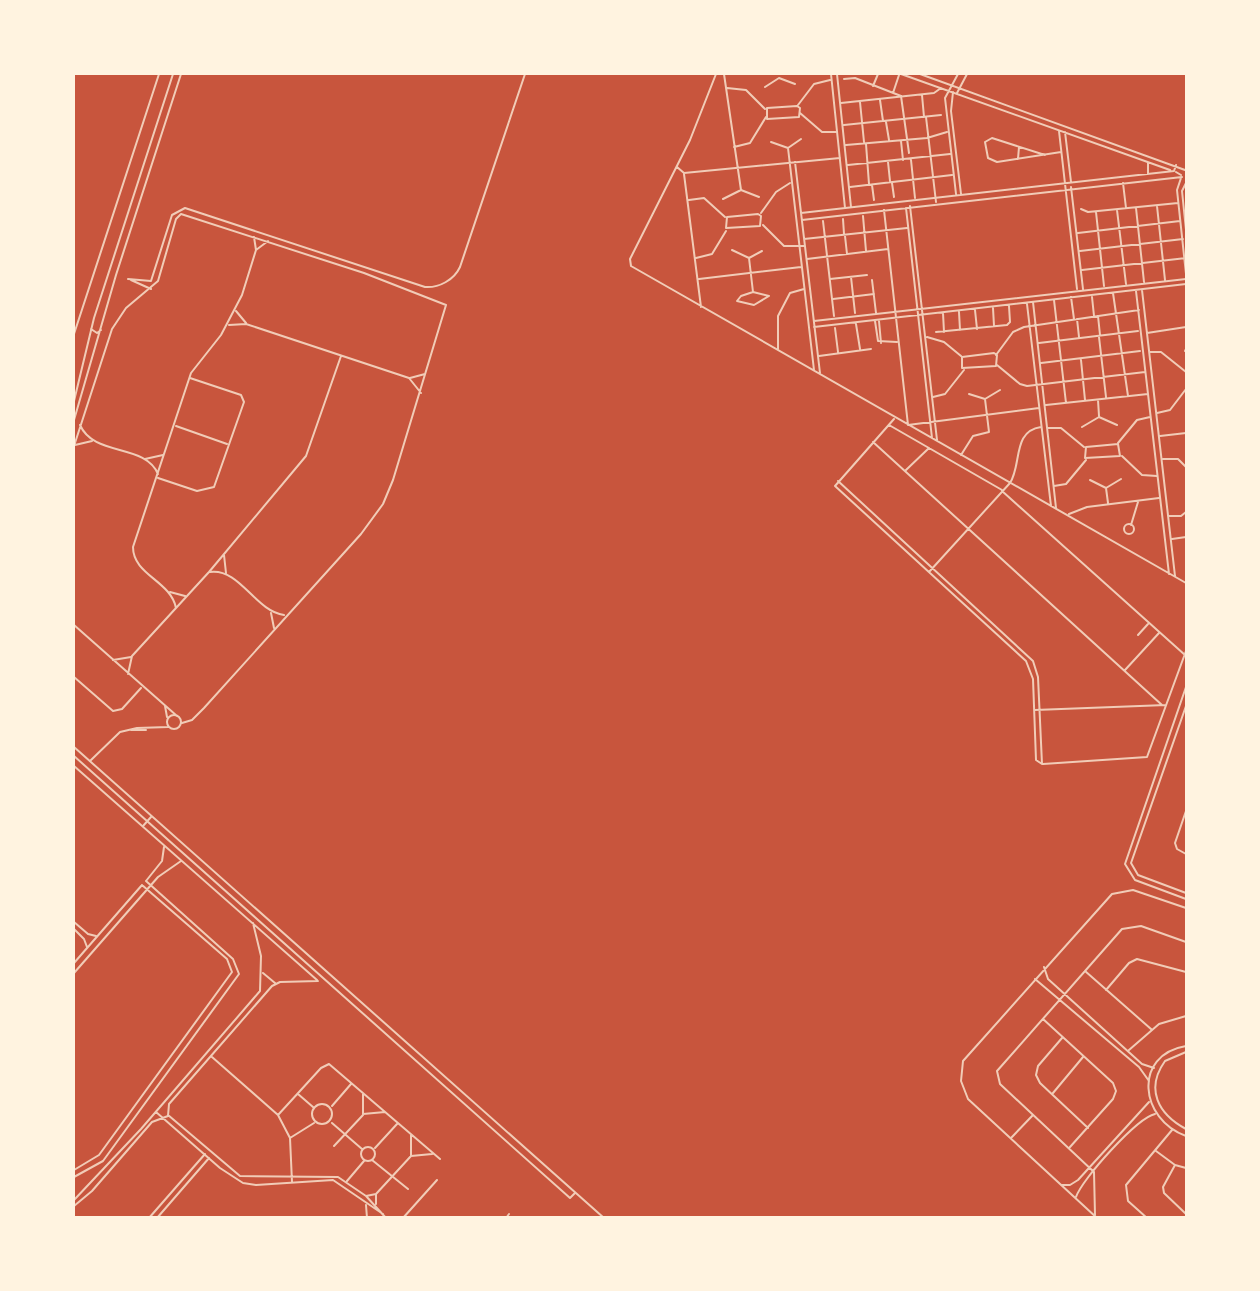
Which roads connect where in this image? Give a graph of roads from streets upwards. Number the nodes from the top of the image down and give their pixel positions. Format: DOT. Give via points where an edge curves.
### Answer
graph roads {
  1 [pos="159,74"];
  2 [pos="173,74"];
  3 [pos="181,74"];
  4 [pos="525,74"];
  5 [pos="716,74"];
  6 [pos="724,74"];
  7 [pos="779,74"];
  8 [pos="831,74"];
  9 [pos="837,74"];
  10 [pos="856,74"];
  11 [pos="878,74"];
  12 [pos="900,74"];
  13 [pos="920,74"];
  14 [pos="967,74"];
  15 [pos="957,75"];
  16 [pos="779,78"];
  17 [pos="855,78"];
  18 [pos="832,79"];
  19 [pos="844,79"];
  20 [pos="965,79"];
  21 [pos="795,84"];
  22 [pos="953,85"];
  23 [pos="873,86"];
  24 [pos="765,87"];
  25 [pos="726,88"];
  26 [pos="941,88"];
  27 [pos="962,89"];
  28 [pos="948,90"];
  29 [pos="893,93"];
  30 [pos="955,93"];
  31 [pos="833,94"];
  32 [pos="839,94"];
  33 [pos="922,94"];
  34 [pos="901,96"];
  35 [pos="880,99"];
  36 [pos="860,101"];
  37 [pos="840,103"];
  38 [pos="797,106"];
  39 [pos="766,110"];
  40 [pos="1021,110"];
  41 [pos="800,113"];
  42 [pos="946,114"];
  43 [pos="952,114"];
  44 [pos="941,115"];
  45 [pos="766,116"];
  46 [pos="1018,116"];
  47 [pos="925,117"];
  48 [pos="904,119"];
  49 [pos="885,121"];
  50 [pos="862,123"];
  51 [pos="843,125"];
  52 [pos="1059,130"];
  53 [pos="837,132"];
  54 [pos="949,132"];
  55 [pos="1065,132"];
  56 [pos="928,137"];
  57 [pos="801,139"];
  58 [pos="901,140"];
  59 [pos="907,140"];
  60 [pos="889,141"];
  61 [pos="771,142"];
  62 [pos="865,143"];
  63 [pos="1113,143"];
  64 [pos="845,145"];
  65 [pos="1019,146"];
  66 [pos="734,147"];
  67 [pos="788,148"];
  68 [pos="1111,149"];
  69 [pos="1062,152"];
  70 [pos="909,153"];
  71 [pos="951,154"];
  72 [pos="1045,155"];
  73 [pos="840,158"];
  74 [pos="931,158"];
  75 [pos="911,159"];
  76 [pos="1018,159"];
  77 [pos="903,160"];
  78 [pos="888,161"];
  79 [pos="795,162"];
  80 [pos="1147,162"];
  81 [pos="789,163"];
  82 [pos="867,163"];
  83 [pos="847,165"];
  84 [pos="1176,165"];
  85 [pos="677,167"];
  86 [pos="737,168"];
  87 [pos="1186,169"];
  88 [pos="1174,171"];
  89 [pos="684,173"];
  90 [pos="1148,174"];
  91 [pos="954,175"];
  92 [pos="1182,176"];
  93 [pos="933,177"];
  94 [pos="1108,178"];
  95 [pos="1171,178"];
  96 [pos="913,180"];
  97 [pos="791,182"];
  98 [pos="891,182"];
  99 [pos="1071,182"];
  100 [pos="1123,182"];
  101 [pos="1186,182"];
  102 [pos="1065,183"];
  103 [pos="1110,183"];
  104 [pos="871,185"];
  105 [pos="1178,185"];
  106 [pos="849,187"];
  107 [pos="1071,187"];
  108 [pos="1066,188"];
  109 [pos="741,190"];
  110 [pos="1007,190"];
  111 [pos="1177,190"];
  112 [pos="1182,191"];
  113 [pos="1008,194"];
  114 [pos="961,195"];
  115 [pos="956,196"];
  116 [pos="760,197"];
  117 [pos="894,197"];
  118 [pos="915,198"];
  119 [pos="935,198"];
  120 [pos="723,199"];
  121 [pos="687,200"];
  122 [pos="874,200"];
  123 [pos="936,203"];
  124 [pos="1178,203"];
  125 [pos="883,204"];
  126 [pos="1157,205"];
  127 [pos="910,206"];
  128 [pos="905,207"];
  129 [pos="1136,207"];
  130 [pos="845,208"];
  131 [pos="851,208"];
  132 [pos="1126,208"];
  133 [pos="884,209"];
  134 [pos="1081,209"];
  135 [pos="1116,209"];
  136 [pos="820,211"];
  137 [pos="1095,211"];
  138 [pos="801,213"];
  139 [pos="761,214"];
  140 [pos="863,216"];
  141 [pos="820,217"];
  142 [pos="726,218"];
  143 [pos="802,219"];
  144 [pos="843,219"];
  145 [pos="1180,221"];
  146 [pos="1186,221"];
  147 [pos="823,222"];
  148 [pos="762,224"];
  149 [pos="1159,224"];
  150 [pos="1138,226"];
  151 [pos="908,228"];
  152 [pos="1119,228"];
  153 [pos="727,229"];
  154 [pos="886,230"];
  155 [pos="1186,230"];
  156 [pos="1098,231"];
  157 [pos="864,232"];
  158 [pos="845,234"];
  159 [pos="1077,235"];
  160 [pos="253,236"];
  161 [pos="825,237"];
  162 [pos="1072,237"];
  163 [pos="804,239"];
  164 [pos="1182,239"];
  165 [pos="268,241"];
  166 [pos="1161,242"];
  167 [pos="1140,244"];
  168 [pos="799,246"];
  169 [pos="805,246"];
  170 [pos="1121,247"];
  171 [pos="888,249"];
  172 [pos="1100,249"];
  173 [pos="256,250"];
  174 [pos="732,250"];
  175 [pos="762,251"];
  176 [pos="1079,251"];
  177 [pos="867,252"];
  178 [pos="847,254"];
  179 [pos="827,257"];
  180 [pos="695,258"];
  181 [pos="748,258"];
  182 [pos="1186,258"];
  183 [pos="806,259"];
  184 [pos="1163,261"];
  185 [pos="1142,263"];
  186 [pos="1123,265"];
  187 [pos="802,267"];
  188 [pos="1102,268"];
  189 [pos="1081,270"];
  190 [pos="750,273"];
  191 [pos="1186,274"];
  192 [pos="867,275"];
  193 [pos="850,277"];
  194 [pos="698,279"];
  195 [pos="830,279"];
  196 [pos="1186,279"];
  197 [pos="872,280"];
  198 [pos="1166,281"];
  199 [pos="1144,283"];
  200 [pos="1186,284"];
  201 [pos="139,285"];
  202 [pos="1126,285"];
  203 [pos="1104,288"];
  204 [pos="152,289"];
  205 [pos="804,289"];
  206 [pos="1142,289"];
  207 [pos="1083,290"];
  208 [pos="1136,290"];
  209 [pos="1077,291"];
  210 [pos="753,292"];
  211 [pos="1113,292"];
  212 [pos="146,294"];
  213 [pos="874,294"];
  214 [pos="1047,295"];
  215 [pos="1092,295"];
  216 [pos="853,296"];
  217 [pos="1071,297"];
  218 [pos="832,299"];
  219 [pos="1054,299"];
  220 [pos="1048,300"];
  221 [pos="983,302"];
  222 [pos="1033,302"];
  223 [pos="1027,303"];
  224 [pos="1009,305"];
  225 [pos="701,307"];
  226 [pos="806,307"];
  227 [pos="812,307"];
  228 [pos="993,307"];
  229 [pos="984,308"];
  230 [pos="236,309"];
  231 [pos="917,309"];
  232 [pos="922,309"];
  233 [pos="975,309"];
  234 [pos="959,310"];
  235 [pos="1139,310"];
  236 [pos="895,312"];
  237 [pos="943,312"];
  238 [pos="855,313"];
  239 [pos="876,314"];
  240 [pos="1116,314"];
  241 [pos="918,315"];
  242 [pos="923,315"];
  243 [pos="834,316"];
  244 [pos="1096,317"];
  245 [pos="94,318"];
  246 [pos="896,318"];
  247 [pos="104,320"];
  248 [pos="874,320"];
  249 [pos="879,320"];
  250 [pos="1076,320"];
  251 [pos="814,321"];
  252 [pos="856,323"];
  253 [pos="1055,323"];
  254 [pos="246,324"];
  255 [pos="1036,325"];
  256 [pos="226,326"];
  257 [pos="1030,326"];
  258 [pos="814,327"];
  259 [pos="994,327"];
  260 [pos="1186,327"];
  261 [pos="91,328"];
  262 [pos="835,328"];
  263 [pos="977,329"];
  264 [pos="101,330"];
  265 [pos="960,330"];
  266 [pos="1138,331"];
  267 [pos="936,332"];
  268 [pos="944,332"];
  269 [pos="1147,333"];
  270 [pos="74,334"];
  271 [pos="1119,334"];
  272 [pos="1099,336"];
  273 [pos="925,337"];
  274 [pos="1079,338"];
  275 [pos="1058,341"];
  276 [pos="899,342"];
  277 [pos="881,343"];
  278 [pos="1038,344"];
  279 [pos="871,349"];
  280 [pos="778,350"];
  281 [pos="860,351"];
  282 [pos="1140,351"];
  283 [pos="838,353"];
  284 [pos="1122,353"];
  285 [pos="1149,353"];
  286 [pos="996,355"];
  287 [pos="1101,355"];
  288 [pos="341,356"];
  289 [pos="818,356"];
  290 [pos="962,357"];
  291 [pos="1081,358"];
  292 [pos="1060,360"];
  293 [pos="1144,360"];
  294 [pos="1150,360"];
  295 [pos="1040,363"];
  296 [pos="997,365"];
  297 [pos="964,369"];
  298 [pos="1041,370"];
  299 [pos="814,371"];
  300 [pos="1035,371"];
  301 [pos="1146,372"];
  302 [pos="1186,372"];
  303 [pos="427,373"];
  304 [pos="929,373"];
  305 [pos="820,374"];
  306 [pos="925,374"];
  307 [pos="1125,374"];
  308 [pos="1104,376"];
  309 [pos="190,378"];
  310 [pos="409,378"];
  311 [pos="1083,379"];
  312 [pos="1063,381"];
  313 [pos="1037,384"];
  314 [pos="1042,384"];
  315 [pos="1186,388"];
  316 [pos="1000,390"];
  317 [pos="421,393"];
  318 [pos="969,394"];
  319 [pos="1148,394"];
  320 [pos="1128,396"];
  321 [pos="932,397"];
  322 [pos="985,398"];
  323 [pos="1106,398"];
  324 [pos="1098,399"];
  325 [pos="74,401"];
  326 [pos="1085,401"];
  327 [pos="1066,403"];
  328 [pos="1045,405"];
  329 [pos="1039,408"];
  330 [pos="1156,413"];
  331 [pos="987,415"];
  332 [pos="1151,416"];
  333 [pos="1099,417"];
  334 [pos="895,418"];
  335 [pos="74,421"];
  336 [pos="935,421"];
  337 [pos="930,422"];
  338 [pos="80,425"];
  339 [pos="889,425"];
  340 [pos="908,425"];
  341 [pos="1117,425"];
  342 [pos="175,426"];
  343 [pos="1042,427"];
  344 [pos="1047,428"];
  345 [pos="1082,428"];
  346 [pos="1186,433"];
  347 [pos="1159,436"];
  348 [pos="932,438"];
  349 [pos="93,441"];
  350 [pos="937,441"];
  351 [pos="873,442"];
  352 [pos="1118,444"];
  353 [pos="229,445"];
  354 [pos="74,446"];
  355 [pos="1085,447"];
  356 [pos="929,448"];
  357 [pos="165,454"];
  358 [pos="961,455"];
  359 [pos="1121,455"];
  360 [pos="144,458"];
  361 [pos="1086,459"];
  362 [pos="1161,459"];
  363 [pos="1186,467"];
  364 [pos="905,471"];
  365 [pos="1157,471"];
  366 [pos="1163,471"];
  367 [pos="158,476"];
  368 [pos="1158,476"];
  369 [pos="1052,477"];
  370 [pos="1048,478"];
  371 [pos="1121,479"];
  372 [pos="838,480"];
  373 [pos="1090,480"];
  374 [pos="1010,483"];
  375 [pos="1054,486"];
  376 [pos="1106,488"];
  377 [pos="1002,491"];
  378 [pos="1160,498"];
  379 [pos="1138,500"];
  380 [pos="1108,504"];
  381 [pos="1051,506"];
  382 [pos="1056,509"];
  383 [pos="1186,512"];
  384 [pos="1067,515"];
  385 [pos="1168,516"];
  386 [pos="1131,526"];
  387 [pos="968,529"];
  388 [pos="1186,537"];
  389 [pos="1171,539"];
  390 [pos="224,552"];
  391 [pos="933,568"];
  392 [pos="209,572"];
  393 [pos="929,573"];
  394 [pos="1169,573"];
  395 [pos="226,574"];
  396 [pos="1175,577"];
  397 [pos="1186,583"];
  398 [pos="169,592"];
  399 [pos="187,596"];
  400 [pos="176,608"];
  401 [pos="271,612"];
  402 [pos="285,615"];
  403 [pos="1149,623"];
  404 [pos="74,625"];
  405 [pos="274,628"];
  406 [pos="1159,632"];
  407 [pos="1138,635"];
  408 [pos="1186,651"];
  409 [pos="1185,655"];
  410 [pos="132,656"];
  411 [pos="113,660"];
  412 [pos="1124,671"];
  413 [pos="128,674"];
  414 [pos="74,677"];
  415 [pos="142,687"];
  416 [pos="1186,689"];
  417 [pos="164,705"];
  418 [pos="1162,705"];
  419 [pos="1167,705"];
  420 [pos="1186,706"];
  421 [pos="1035,710"];
  422 [pos="1040,710"];
  423 [pos="177,716"];
  424 [pos="167,719"];
  425 [pos="182,723"];
  426 [pos="168,727"];
  427 [pos="74,747"];
  428 [pos="1163,754"];
  429 [pos="1168,755"];
  430 [pos="74,756"];
  431 [pos="90,762"];
  432 [pos="1042,764"];
  433 [pos="74,766"];
  434 [pos="1154,777"];
  435 [pos="1160,779"];
  436 [pos="1186,811"];
  437 [pos="152,816"];
  438 [pos="147,821"];
  439 [pos="143,826"];
  440 [pos="1136,828"];
  441 [pos="1142,830"];
  442 [pos="164,845"];
  443 [pos="1186,854"];
  444 [pos="182,861"];
  445 [pos="1126,869"];
  446 [pos="1132,869"];
  447 [pos="152,873"];
  448 [pos="158,877"];
  449 [pos="146,881"];
  450 [pos="142,885"];
  451 [pos="150,886"];
  452 [pos="148,889"];
  453 [pos="1186,893"];
  454 [pos="1186,899"];
  455 [pos="1186,908"];
  456 [pos="74,922"];
  457 [pos="253,923"];
  458 [pos="74,929"];
  459 [pos="97,936"];
  460 [pos="1186,942"];
  461 [pos="87,948"];
  462 [pos="74,963"];
  463 [pos="1044,967"];
  464 [pos="1084,970"];
  465 [pos="262,972"];
  466 [pos="1186,972"];
  467 [pos="74,973"];
  468 [pos="1034,978"];
  469 [pos="277,983"];
  470 [pos="1106,990"];
  471 [pos="1064,994"];
  472 [pos="256,996"];
  473 [pos="1060,998"];
  474 [pos="261,1000"];
  475 [pos="249,1004"];
  476 [pos="253,1008"];
  477 [pos="1186,1016"];
  478 [pos="237,1018"];
  479 [pos="1042,1018"];
  480 [pos="242,1022"];
  481 [pos="232,1024"];
  482 [pos="237,1028"];
  483 [pos="1151,1029"];
  484 [pos="1063,1038"];
  485 [pos="1186,1045"];
  486 [pos="1128,1051"];
  487 [pos="1186,1052"];
  488 [pos="1083,1056"];
  489 [pos="211,1057"];
  490 [pos="1154,1068"];
  491 [pos="183,1080"];
  492 [pos="1149,1081"];
  493 [pos="187,1083"];
  494 [pos="352,1083"];
  495 [pos="363,1093"];
  496 [pos="297,1094"];
  497 [pos="1052,1094"];
  498 [pos="1149,1101"];
  499 [pos="313,1107"];
  500 [pos="331,1107"];
  501 [pos="132,1110"];
  502 [pos="156,1111"];
  503 [pos="385,1112"];
  504 [pos="138,1114"];
  505 [pos="363,1114"];
  506 [pos="1156,1114"];
  507 [pos="168,1115"];
  508 [pos="278,1115"];
  509 [pos="1033,1115"];
  510 [pos="164,1118"];
  511 [pos="175,1121"];
  512 [pos="315,1122"];
  513 [pos="331,1123"];
  514 [pos="398,1123"];
  515 [pos="172,1125"];
  516 [pos="1088,1128"];
  517 [pos="141,1129"];
  518 [pos="1173,1129"];
  519 [pos="1186,1129"];
  520 [pos="145,1131"];
  521 [pos="345,1134"];
  522 [pos="411,1134"];
  523 [pos="1186,1136"];
  524 [pos="290,1139"];
  525 [pos="1010,1139"];
  526 [pos="334,1146"];
  527 [pos="1069,1148"];
  528 [pos="374,1150"];
  529 [pos="1155,1150"];
  530 [pos="208,1151"];
  531 [pos="363,1151"];
  532 [pos="433,1153"];
  533 [pos="205,1154"];
  534 [pos="211,1156"];
  535 [pos="411,1156"];
  536 [pos="371,1159"];
  537 [pos="440,1159"];
  538 [pos="364,1160"];
  539 [pos="1175,1165"];
  540 [pos="1090,1168"];
  541 [pos="1186,1168"];
  542 [pos="74,1170"];
  543 [pos="1094,1172"];
  544 [pos="74,1177"];
  545 [pos="292,1177"];
  546 [pos="392,1177"];
  547 [pos="436,1180"];
  548 [pos="347,1181"];
  549 [pos="292,1182"];
  550 [pos="1061,1185"];
  551 [pos="408,1189"];
  552 [pos="575,1192"];
  553 [pos="376,1194"];
  554 [pos="366,1196"];
  555 [pos="1076,1198"];
  556 [pos="74,1200"];
  557 [pos="366,1204"];
  558 [pos="376,1205"];
  559 [pos="74,1206"];
  560 [pos="159,1206"];
  561 [pos="164,1210"];
  562 [pos="509,1214"];
  563 [pos="1186,1214"];
  564 [pos="384,1216"];
  565 [pos="1096,1216"];
  566 [pos="149,1217"];
  567 [pos="158,1217"];
  568 [pos="367,1217"];
  569 [pos="403,1217"];
  570 [pos="506,1217"];
  571 [pos="604,1217"];
  572 [pos="1147,1217"];
  1 -- 270 [label="street"];
  2 -- 245 [label="street"];
  3 -- 247 [label="street"];
  4 -- 201 [label="street" via="459,270 450,280 425,287 182,208 172,215 151,281 128,279"];
  5 -- 85 [label="street"];
  6 -- 25 [label="street"];
  7 -- 16 [label="street"];
  8 -- 18 [label="street"];
  9 -- 32 [label="street"];
  10 -- 17 [label="street"];
  11 -- 23 [label="street"];
  12 -- 26 [label="street"];
  12 -- 29 [label="street"];
  13 -- 22 [label="street"];
  14 -- 20 [label="street"];
  15 -- 20 [label="street"];
  15 -- 22 [label="street"];
  16 -- 21 [label="street"];
  16 -- 24 [label="street"];
  17 -- 19 [label="street"];
  17 -- 23 [label="street"];
  18 -- 31 [label="street"];
  18 -- 38 [label="street" via="814,84"];
  20 -- 27 [label="street"];
  22 -- 27 [label="street"];
  22 -- 28 [label="street"];
  23 -- 29 [label="street"];
  25 -- 39 [label="street" via="743,88"];
  25 -- 66 [label="street"];
  26 -- 28 [label="street"];
  26 -- 33 [label="street"];
  27 -- 30 [label="street"];
  27 -- 40 [label="street"];
  28 -- 30 [label="street"];
  28 -- 42 [label="street"];
  29 -- 34 [label="street"];
  30 -- 43 [label="street"];
  30 -- 46 [label="street"];
  31 -- 32 [label="street"];
  31 -- 53 [label="street"];
  32 -- 37 [label="street"];
  33 -- 34 [label="street"];
  33 -- 47 [label="street"];
  34 -- 35 [label="street"];
  34 -- 48 [label="street"];
  35 -- 36 [label="street"];
  35 -- 49 [label="street"];
  36 -- 37 [label="street"];
  36 -- 50 [label="street"];
  37 -- 51 [label="street"];
  38 -- 39 [label="street"];
  38 -- 41 [label="street"];
  39 -- 45 [label="street"];
  40 -- 46 [label="street"];
  40 -- 63 [label="street"];
  41 -- 45 [label="street" via="798,118 769,120"];
  41 -- 53 [label="street" via="821,132"];
  42 -- 43 [label="street"];
  42 -- 54 [label="street"];
  43 -- 114 [label="street"];
  44 -- 47 [label="street"];
  45 -- 66 [label="street" via="750,142"];
  46 -- 52 [label="street"];
  47 -- 48 [label="street"];
  47 -- 56 [label="street"];
  48 -- 49 [label="street"];
  48 -- 59 [label="street"];
  49 -- 50 [label="street"];
  49 -- 60 [label="street"];
  50 -- 51 [label="street"];
  50 -- 62 [label="street"];
  51 -- 64 [label="street"];
  52 -- 55 [label="street"];
  52 -- 69 [label="street"];
  53 -- 73 [label="street"];
  54 -- 56 [label="street"];
  54 -- 71 [label="street"];
  55 -- 68 [label="street"];
  55 -- 99 [label="street"];
  56 -- 59 [label="street"];
  56 -- 74 [label="street"];
  57 -- 67 [label="street"];
  58 -- 59 [label="street"];
  58 -- 60 [label="street"];
  58 -- 77 [label="street"];
  59 -- 70 [label="street"];
  60 -- 62 [label="street"];
  61 -- 67 [label="street"];
  62 -- 64 [label="street"];
  62 -- 82 [label="street"];
  63 -- 68 [label="street"];
  63 -- 84 [label="street"];
  64 -- 83 [label="street"];
  65 -- 72 [label="street"];
  65 -- 76 [label="street"];
  65 -- 76 [label="street" via="992,138 985,142 990,161"];
  66 -- 86 [label="street"];
  67 -- 81 [label="street"];
  68 -- 80 [label="street"];
  69 -- 72 [label="street"];
  69 -- 102 [label="street"];
  71 -- 74 [label="street"];
  71 -- 91 [label="street"];
  72 -- 76 [label="street"];
  73 -- 79 [label="street"];
  73 -- 130 [label="street"];
  74 -- 75 [label="street"];
  74 -- 93 [label="street"];
  75 -- 77 [label="street"];
  75 -- 96 [label="street"];
  77 -- 78 [label="street"];
  78 -- 82 [label="street"];
  78 -- 98 [label="street"];
  79 -- 81 [label="street"];
  79 -- 138 [label="street"];
  80 -- 88 [label="street"];
  80 -- 90 [label="street"];
  81 -- 86 [label="street"];
  81 -- 97 [label="street"];
  82 -- 83 [label="street"];
  82 -- 104 [label="street"];
  83 -- 106 [label="street"];
  84 -- 87 [label="street"];
  84 -- 88 [label="street"];
  85 -- 89 [label="street"];
  85 -- 225 [label="street" via="630,264"];
  86 -- 89 [label="street"];
  86 -- 109 [label="street"];
  87 -- 92 [label="street"];
  88 -- 90 [label="street"];
  88 -- 92 [label="street"];
  89 -- 121 [label="street"];
  90 -- 94 [label="street"];
  91 -- 93 [label="street"];
  91 -- 115 [label="street"];
  92 -- 95 [label="street"];
  92 -- 101 [label="street"];
  92 -- 105 [label="street"];
  93 -- 96 [label="street"];
  93 -- 119 [label="street"];
  94 -- 99 [label="street"];
  94 -- 103 [label="street"];
  95 -- 100 [label="street"];
  95 -- 105 [label="street"];
  96 -- 98 [label="street"];
  96 -- 118 [label="street"];
  97 -- 139 [label="street" via="776,192"];
  97 -- 168 [label="street"];
  98 -- 104 [label="street"];
  98 -- 117 [label="street"];
  99 -- 102 [label="street"];
  99 -- 107 [label="street"];
  100 -- 103 [label="street"];
  100 -- 132 [label="street"];
  101 -- 112 [label="street"];
  102 -- 108 [label="street"];
  102 -- 110 [label="street"];
  103 -- 107 [label="street"];
  104 -- 106 [label="street"];
  104 -- 122 [label="street"];
  105 -- 111 [label="street"];
  106 -- 131 [label="street"];
  107 -- 108 [label="street"];
  107 -- 159 [label="street"];
  108 -- 113 [label="street"];
  108 -- 162 [label="street"];
  109 -- 116 [label="street"];
  109 -- 120 [label="street"];
  110 -- 113 [label="street"];
  110 -- 114 [label="street"];
  111 -- 112 [label="street"];
  111 -- 124 [label="street"];
  112 -- 146 [label="street"];
  113 -- 123 [label="street"];
  114 -- 115 [label="street"];
  115 -- 119 [label="street"];
  119 -- 123 [label="street"];
  119 -- 125 [label="street"];
  121 -- 142 [label="street" via="704,198"];
  121 -- 180 [label="street"];
  123 -- 127 [label="street"];
  124 -- 126 [label="street"];
  124 -- 145 [label="street"];
  125 -- 131 [label="street"];
  125 -- 133 [label="street"];
  126 -- 129 [label="street"];
  126 -- 149 [label="street"];
  127 -- 128 [label="street"];
  127 -- 232 [label="street"];
  128 -- 133 [label="street"];
  128 -- 151 [label="street"];
  129 -- 132 [label="street"];
  129 -- 150 [label="street"];
  130 -- 131 [label="street"];
  130 -- 136 [label="street"];
  132 -- 135 [label="street"];
  133 -- 141 [label="street"];
  133 -- 154 [label="street"];
  134 -- 137 [label="street"];
  135 -- 137 [label="street"];
  135 -- 152 [label="street"];
  136 -- 138 [label="street"];
  136 -- 141 [label="street"];
  137 -- 156 [label="street"];
  138 -- 143 [label="street"];
  139 -- 142 [label="street"];
  139 -- 148 [label="street"];
  140 -- 157 [label="street"];
  141 -- 143 [label="street"];
  142 -- 153 [label="street"];
  143 -- 163 [label="street"];
  144 -- 158 [label="street"];
  145 -- 149 [label="street"];
  145 -- 164 [label="street"];
  146 -- 155 [label="street"];
  147 -- 161 [label="street"];
  148 -- 153 [label="street"];
  148 -- 168 [label="street" via="784,246"];
  149 -- 150 [label="street"];
  149 -- 166 [label="street"];
  150 -- 152 [label="street"];
  150 -- 167 [label="street"];
  151 -- 154 [label="street"];
  151 -- 231 [label="street"];
  152 -- 156 [label="street"];
  152 -- 170 [label="street"];
  153 -- 180 [label="street" via="712,254"];
  154 -- 157 [label="street"];
  154 -- 171 [label="street"];
  156 -- 159 [label="street"];
  156 -- 172 [label="street"];
  157 -- 158 [label="street"];
  157 -- 177 [label="street"];
  158 -- 161 [label="street"];
  158 -- 178 [label="street"];
  159 -- 162 [label="street"];
  159 -- 176 [label="street"];
  160 -- 165 [label="street"];
  160 -- 173 [label="street"];
  160 -- 204 [label="street" via="179,215"];
  161 -- 163 [label="street"];
  161 -- 179 [label="street"];
  162 -- 209 [label="street"];
  163 -- 169 [label="street"];
  164 -- 166 [label="street"];
  164 -- 182 [label="street"];
  165 -- 173 [label="street"];
  165 -- 303 [label="street" via="443,302 446,309"];
  166 -- 167 [label="street"];
  166 -- 184 [label="street"];
  167 -- 170 [label="street"];
  167 -- 185 [label="street"];
  168 -- 169 [label="street"];
  168 -- 187 [label="street"];
  169 -- 183 [label="street"];
  170 -- 172 [label="street"];
  170 -- 186 [label="street"];
  171 -- 177 [label="street"];
  171 -- 236 [label="street"];
  172 -- 176 [label="street"];
  172 -- 188 [label="street"];
  173 -- 230 [label="street"];
  174 -- 181 [label="street"];
  175 -- 181 [label="street"];
  176 -- 189 [label="street"];
  177 -- 178 [label="street"];
  178 -- 179 [label="street"];
  179 -- 183 [label="street"];
  179 -- 195 [label="street"];
  180 -- 194 [label="street"];
  181 -- 190 [label="street"];
  182 -- 184 [label="street"];
  182 -- 191 [label="street"];
  183 -- 227 [label="street"];
  184 -- 185 [label="street"];
  184 -- 198 [label="street"];
  185 -- 186 [label="street"];
  185 -- 199 [label="street"];
  186 -- 188 [label="street"];
  186 -- 202 [label="street"];
  187 -- 190 [label="street"];
  187 -- 205 [label="street"];
  188 -- 189 [label="street"];
  188 -- 203 [label="street"];
  189 -- 207 [label="street"];
  190 -- 194 [label="street"];
  190 -- 210 [label="street"];
  192 -- 193 [label="street"];
  193 -- 195 [label="street"];
  193 -- 216 [label="street"];
  194 -- 225 [label="street"];
  195 -- 218 [label="street"];
  196 -- 198 [label="street"];
  197 -- 213 [label="street"];
  198 -- 199 [label="street"];
  199 -- 202 [label="street"];
  200 -- 206 [label="street"];
  201 -- 204 [label="street"];
  201 -- 212 [label="street"];
  202 -- 203 [label="street"];
  203 -- 207 [label="street"];
  204 -- 212 [label="street"];
  205 -- 226 [label="street"];
  205 -- 280 [label="street" via="790,293 779,311"];
  206 -- 208 [label="street"];
  206 -- 269 [label="street"];
  207 -- 209 [label="street"];
  208 -- 211 [label="street"];
  208 -- 235 [label="street"];
  209 -- 214 [label="street"];
  210 -- 210 [label="street" via="741,296 737,301 748,305 768,298 767,293"];
  211 -- 215 [label="street"];
  211 -- 240 [label="street"];
  212 -- 338 [label="street" via="114,324"];
  213 -- 216 [label="street"];
  213 -- 239 [label="street"];
  214 -- 220 [label="street"];
  214 -- 221 [label="street"];
  215 -- 217 [label="street"];
  215 -- 244 [label="street"];
  216 -- 218 [label="street"];
  216 -- 238 [label="street"];
  217 -- 219 [label="street"];
  217 -- 250 [label="street"];
  218 -- 243 [label="street"];
  219 -- 220 [label="street"];
  219 -- 253 [label="street"];
  220 -- 222 [label="street"];
  221 -- 229 [label="street"];
  221 -- 232 [label="street"];
  222 -- 223 [label="street"];
  222 -- 255 [label="street"];
  223 -- 224 [label="street"];
  223 -- 257 [label="street"];
  224 -- 228 [label="street"];
  224 -- 259 [label="street" via="1009,323"];
  225 -- 280 [label="street"];
  226 -- 227 [label="street"];
  226 -- 299 [label="street"];
  227 -- 251 [label="street"];
  228 -- 229 [label="street"];
  228 -- 259 [label="street"];
  229 -- 233 [label="street"];
  230 -- 254 [label="street"];
  230 -- 256 [label="street"];
  231 -- 232 [label="street"];
  231 -- 236 [label="street"];
  231 -- 241 [label="street"];
  232 -- 242 [label="street"];
  233 -- 234 [label="street"];
  233 -- 263 [label="street"];
  234 -- 237 [label="street"];
  234 -- 265 [label="street"];
  235 -- 240 [label="street"];
  235 -- 293 [label="street"];
  236 -- 239 [label="street"];
  236 -- 246 [label="street"];
  237 -- 242 [label="street"];
  237 -- 268 [label="street"];
  239 -- 251 [label="street"];
  240 -- 244 [label="street"];
  240 -- 271 [label="street"];
  241 -- 242 [label="street"];
  241 -- 246 [label="street"];
  241 -- 306 [label="street"];
  242 -- 273 [label="street"];
  244 -- 250 [label="street"];
  244 -- 272 [label="street"];
  245 -- 247 [label="street"];
  245 -- 261 [label="street"];
  246 -- 249 [label="street"];
  246 -- 276 [label="street"];
  247 -- 264 [label="street"];
  248 -- 249 [label="street"];
  248 -- 252 [label="street"];
  248 -- 277 [label="street"];
  249 -- 277 [label="street"];
  250 -- 253 [label="street"];
  250 -- 274 [label="street"];
  251 -- 258 [label="street"];
  252 -- 258 [label="street"];
  252 -- 281 [label="street"];
  253 -- 255 [label="street"];
  253 -- 275 [label="street"];
  254 -- 256 [label="street"];
  254 -- 288 [label="street"];
  255 -- 257 [label="street"];
  255 -- 278 [label="street"];
  256 -- 309 [label="street"];
  257 -- 286 [label="street" via="1013,332"];
  257 -- 300 [label="street"];
  258 -- 289 [label="street"];
  259 -- 263 [label="street"];
  260 -- 269 [label="street"];
  261 -- 264 [label="street" via="97,333"];
  261 -- 325 [label="street"];
  262 -- 283 [label="street"];
  263 -- 265 [label="street"];
  264 -- 335 [label="street"];
  265 -- 268 [label="street"];
  266 -- 271 [label="street"];
  267 -- 268 [label="street"];
  269 -- 285 [label="street"];
  271 -- 272 [label="street"];
  271 -- 284 [label="street"];
  272 -- 274 [label="street"];
  272 -- 287 [label="street"];
  273 -- 290 [label="street" via="944,342"];
  273 -- 304 [label="street"];
  274 -- 275 [label="street"];
  275 -- 278 [label="street"];
  275 -- 292 [label="street"];
  276 -- 277 [label="street"];
  276 -- 340 [label="street"];
  278 -- 295 [label="street"];
  279 -- 281 [label="street"];
  280 -- 299 [label="street"];
  281 -- 283 [label="street"];
  282 -- 284 [label="street"];
  283 -- 289 [label="street"];
  284 -- 287 [label="street"];
  284 -- 307 [label="street"];
  285 -- 294 [label="street"];
  285 -- 302 [label="street" via="1161,352"];
  286 -- 290 [label="street"];
  286 -- 296 [label="street"];
  287 -- 291 [label="street"];
  287 -- 308 [label="street"];
  288 -- 310 [label="street"];
  288 -- 390 [label="street" via="306,456"];
  289 -- 305 [label="street"];
  290 -- 297 [label="street"];
  291 -- 292 [label="street"];
  291 -- 311 [label="street"];
  292 -- 295 [label="street"];
  292 -- 312 [label="street"];
  293 -- 294 [label="street"];
  293 -- 301 [label="street"];
  294 -- 330 [label="street"];
  295 -- 298 [label="street"];
  296 -- 297 [label="street"];
  296 -- 313 [label="street" via="1020,384"];
  297 -- 321 [label="street" via="945,394"];
  298 -- 300 [label="street"];
  298 -- 314 [label="street"];
  299 -- 305 [label="street"];
  300 -- 313 [label="street"];
  301 -- 307 [label="street"];
  301 -- 319 [label="street"];
  303 -- 310 [label="street"];
  303 -- 317 [label="street"];
  304 -- 306 [label="street"];
  304 -- 321 [label="street"];
  305 -- 334 [label="street"];
  306 -- 337 [label="street"];
  307 -- 308 [label="street"];
  307 -- 320 [label="street"];
  308 -- 311 [label="street"];
  308 -- 323 [label="street"];
  309 -- 342 [label="street"];
  309 -- 353 [label="street" via="243,398"];
  310 -- 317 [label="street"];
  311 -- 312 [label="street"];
  311 -- 326 [label="street"];
  312 -- 314 [label="street"];
  312 -- 327 [label="street"];
  313 -- 314 [label="street"];
  313 -- 329 [label="street"];
  314 -- 328 [label="street"];
  315 -- 330 [label="street" via="1170,411"];
  316 -- 322 [label="street"];
  317 -- 402 [label="street" via="383,504"];
  318 -- 322 [label="street"];
  319 -- 320 [label="street"];
  319 -- 332 [label="street"];
  320 -- 323 [label="street"];
  321 -- 336 [label="street"];
  322 -- 331 [label="street"];
  323 -- 324 [label="street"];
  324 -- 326 [label="street"];
  324 -- 333 [label="street"];
  326 -- 327 [label="street"];
  327 -- 328 [label="street"];
  328 -- 344 [label="street"];
  329 -- 331 [label="street"];
  329 -- 343 [label="street"];
  330 -- 347 [label="street"];
  331 -- 336 [label="street"];
  331 -- 358 [label="street" via="989,432 974,436"];
  332 -- 352 [label="street" via="1137,420"];
  332 -- 365 [label="street"];
  333 -- 341 [label="street"];
  333 -- 345 [label="street"];
  334 -- 339 [label="street"];
  334 -- 340 [label="street"];
  336 -- 337 [label="street"];
  336 -- 350 [label="street"];
  337 -- 340 [label="street"];
  337 -- 348 [label="street"];
  338 -- 349 [label="street"];
  338 -- 354 [label="street"];
  339 -- 351 [label="street"];
  339 -- 356 [label="street"];
  340 -- 348 [label="street"];
  342 -- 353 [label="street"];
  342 -- 357 [label="street"];
  343 -- 370 [label="street"];
  343 -- 374 [label="street" via="1025,435"];
  344 -- 355 [label="street" via="1061,428"];
  344 -- 369 [label="street"];
  346 -- 347 [label="street"];
  347 -- 362 [label="street"];
  348 -- 350 [label="street"];
  349 -- 354 [label="street"];
  349 -- 360 [label="street"];
  350 -- 358 [label="street"];
  351 -- 364 [label="street"];
  351 -- 372 [label="street"];
  352 -- 355 [label="street"];
  352 -- 359 [label="street"];
  353 -- 367 [label="street" via="217,482 209,490 197,491"];
  355 -- 361 [label="street"];
  356 -- 364 [label="street"];
  356 -- 377 [label="street"];
  357 -- 360 [label="street"];
  357 -- 367 [label="street"];
  358 -- 374 [label="street"];
  359 -- 361 [label="street"];
  359 -- 368 [label="street" via="1142,475"];
  360 -- 367 [label="street"];
  361 -- 375 [label="street" via="1066,484"];
  362 -- 363 [label="street" via="1178,459"];
  362 -- 366 [label="street"];
  364 -- 387 [label="street"];
  365 -- 366 [label="street"];
  365 -- 368 [label="street"];
  366 -- 385 [label="street"];
  367 -- 398 [label="street" via="133,550 139,565"];
  368 -- 378 [label="street"];
  369 -- 370 [label="street"];
  369 -- 375 [label="street"];
  370 -- 381 [label="street"];
  371 -- 376 [label="street"];
  372 -- 391 [label="street"];
  372 -- 393 [label="street" via="836,488"];
  373 -- 376 [label="street"];
  374 -- 377 [label="street"];
  374 -- 381 [label="street"];
  375 -- 382 [label="street"];
  376 -- 380 [label="street"];
  377 -- 387 [label="street"];
  377 -- 403 [label="street"];
  378 -- 379 [label="street"];
  378 -- 394 [label="street"];
  379 -- 380 [label="street"];
  379 -- 386 [label="street"];
  380 -- 384 [label="street"];
  381 -- 382 [label="street"];
  382 -- 384 [label="street"];
  383 -- 385 [label="street"];
  384 -- 394 [label="street"];
  385 -- 389 [label="street"];
  387 -- 391 [label="street"];
  387 -- 412 [label="street"];
  388 -- 389 [label="street"];
  389 -- 396 [label="street"];
  390 -- 392 [label="street"];
  390 -- 395 [label="street"];
  391 -- 393 [label="street"];
  391 -- 422 [label="street" via="1033,661"];
  392 -- 395 [label="street"];
  392 -- 399 [label="street"];
  393 -- 421 [label="street" via="1026,661 1032,672"];
  394 -- 396 [label="street"];
  395 -- 401 [label="street"];
  396 -- 397 [label="street"];
  398 -- 399 [label="street"];
  398 -- 400 [label="street"];
  399 -- 400 [label="street"];
  400 -- 410 [label="street"];
  401 -- 402 [label="street"];
  401 -- 405 [label="street"];
  402 -- 405 [label="street"];
  403 -- 406 [label="street"];
  403 -- 407 [label="street"];
  404 -- 411 [label="street"];
  405 -- 425 [label="street" via="194,719"];
  406 -- 409 [label="street"];
  406 -- 412 [label="street"];
  408 -- 409 [label="street"];
  409 -- 419 [label="street"];
  410 -- 411 [label="street"];
  410 -- 413 [label="street"];
  411 -- 413 [label="street"];
  412 -- 418 [label="street"];
  413 -- 415 [label="street"];
  414 -- 415 [label="street" via="113,711 122,709"];
  415 -- 417 [label="street"];
  416 -- 428 [label="street"];
  417 -- 423 [label="street"];
  417 -- 424 [label="street"];
  418 -- 419 [label="street"];
  418 -- 422 [label="street"];
  419 -- 432 [label="street" via="1145,758"];
  420 -- 429 [label="street"];
  421 -- 422 [label="street"];
  421 -- 432 [label="street" via="1036,760"];
  422 -- 432 [label="street"];
  423 -- 424 [label="street"];
  423 -- 425 [label="street"];
  424 -- 426 [label="street"];
  425 -- 426 [label="street"];
  426 -- 431 [label="street" via="130,729 114,736"];
  427 -- 431 [label="street"];
  428 -- 429 [label="street"];
  428 -- 434 [label="street"];
  429 -- 435 [label="street"];
  430 -- 438 [label="street"];
  431 -- 437 [label="street"];
  433 -- 439 [label="street"];
  434 -- 435 [label="street"];
  434 -- 440 [label="street"];
  435 -- 441 [label="street"];
  436 -- 443 [label="street" via="1175,843 1178,851"];
  437 -- 438 [label="street"];
  437 -- 552 [label="street"];
  438 -- 439 [label="street"];
  438 -- 552 [label="street" via="570,1198"];
  439 -- 442 [label="street"];
  440 -- 441 [label="street"];
  440 -- 445 [label="street"];
  441 -- 446 [label="street"];
  442 -- 444 [label="street"];
  442 -- 447 [label="street" via="162,861"];
  444 -- 448 [label="street"];
  444 -- 457 [label="street"];
  445 -- 446 [label="street"];
  445 -- 454 [label="street" via="1135,880"];
  446 -- 453 [label="street" via="1141,877"];
  447 -- 448 [label="street"];
  447 -- 449 [label="street"];
  448 -- 451 [label="street"];
  449 -- 450 [label="street"];
  449 -- 451 [label="street"];
  450 -- 452 [label="street"];
  450 -- 459 [label="street"];
  451 -- 452 [label="street"];
  451 -- 504 [label="street" via="233,958 239,974"];
  452 -- 467 [label="street"];
  452 -- 501 [label="street" via="228,959 232,972"];
  455 -- 463 [label="street" via="1133,890 1112,894"];
  456 -- 459 [label="street"];
  457 -- 465 [label="street"];
  457 -- 469 [label="street" via="318,981"];
  458 -- 461 [label="street"];
  459 -- 461 [label="street"];
  460 -- 464 [label="street" via="1128,926"];
  461 -- 462 [label="street"];
  463 -- 468 [label="street"];
  463 -- 471 [label="street" via="1048,979"];
  464 -- 470 [label="street"];
  464 -- 471 [label="street"];
  465 -- 469 [label="street"];
  465 -- 472 [label="street"];
  466 -- 470 [label="street" via="1137,959"];
  468 -- 473 [label="street"];
  468 -- 525 [label="street" via="968,1053 961,1071 968,1099"];
  469 -- 474 [label="street"];
  470 -- 483 [label="street"];
  471 -- 473 [label="street"];
  471 -- 486 [label="street"];
  472 -- 474 [label="street"];
  472 -- 475 [label="street"];
  473 -- 479 [label="street"];
  473 -- 492 [label="street"];
  474 -- 476 [label="street"];
  475 -- 476 [label="street"];
  475 -- 478 [label="street"];
  476 -- 480 [label="street"];
  477 -- 483 [label="street"];
  478 -- 480 [label="street"];
  478 -- 481 [label="street"];
  479 -- 484 [label="street"];
  479 -- 509 [label="street" via="996,1076"];
  480 -- 482 [label="street"];
  481 -- 482 [label="street"];
  481 -- 491 [label="street"];
  482 -- 489 [label="street"];
  483 -- 486 [label="street"];
  484 -- 488 [label="street"];
  484 -- 497 [label="street" via="1036,1070 1037,1079"];
  485 -- 490 [label="street" via="1168,1052"];
  486 -- 490 [label="street"];
  487 -- 519 [label="street" via="1166,1061 1156,1077 1155,1092 1164,1113"];
  488 -- 497 [label="street"];
  488 -- 516 [label="street" via="1116,1091"];
  489 -- 493 [label="street"];
  489 -- 508 [label="street"];
  490 -- 492 [label="street"];
  491 -- 493 [label="street"];
  491 -- 502 [label="street"];
  492 -- 498 [label="street"];
  493 -- 507 [label="street" via="168,1105"];
  494 -- 495 [label="street"];
  494 -- 496 [label="street" via="326,1064"];
  494 -- 500 [label="street"];
  495 -- 503 [label="street"];
  495 -- 505 [label="street"];
  496 -- 499 [label="street"];
  496 -- 508 [label="street"];
  497 -- 516 [label="street"];
  498 -- 506 [label="street"];
  498 -- 540 [label="street"];
  499 -- 500 [label="street"];
  499 -- 512 [label="street"];
  500 -- 513 [label="street"];
  501 -- 504 [label="street"];
  501 -- 542 [label="street" via="99,1155"];
  502 -- 510 [label="street"];
  502 -- 517 [label="street"];
  503 -- 505 [label="street"];
  503 -- 514 [label="street"];
  504 -- 544 [label="street" via="103,1161"];
  505 -- 521 [label="street"];
  506 -- 518 [label="street"];
  506 -- 543 [label="street" via="1142,1120"];
  507 -- 510 [label="street"];
  507 -- 511 [label="street"];
  508 -- 524 [label="street"];
  509 -- 525 [label="street"];
  509 -- 527 [label="street"];
  510 -- 515 [label="street"];
  510 -- 520 [label="street" via="154,1120"];
  511 -- 515 [label="street"];
  511 -- 530 [label="street"];
  512 -- 513 [label="street"];
  512 -- 524 [label="street"];
  513 -- 521 [label="street"];
  514 -- 522 [label="street"];
  514 -- 528 [label="street"];
  515 -- 533 [label="street"];
  516 -- 527 [label="street"];
  517 -- 520 [label="street"];
  517 -- 556 [label="street"];
  518 -- 523 [label="street"];
  518 -- 529 [label="street"];
  520 -- 559 [label="street"];
  521 -- 526 [label="street"];
  521 -- 531 [label="street"];
  522 -- 532 [label="street"];
  522 -- 535 [label="street"];
  524 -- 545 [label="street"];
  525 -- 550 [label="street"];
  527 -- 540 [label="street"];
  528 -- 531 [label="street" via="368,1145"];
  528 -- 536 [label="street"];
  529 -- 539 [label="street"];
  529 -- 572 [label="street" via="1125,1191 1128,1201"];
  530 -- 533 [label="street"];
  530 -- 534 [label="street"];
  531 -- 538 [label="street" via="359,1156"];
  532 -- 535 [label="street"];
  532 -- 537 [label="street"];
  533 -- 534 [label="street"];
  533 -- 560 [label="street"];
  534 -- 545 [label="street" via="244,1178"];
  534 -- 549 [label="street" via="227,1174 247,1184"];
  534 -- 561 [label="street"];
  535 -- 546 [label="street"];
  536 -- 538 [label="street" via="368,1163"];
  536 -- 546 [label="street"];
  538 -- 548 [label="street"];
  539 -- 541 [label="street"];
  539 -- 563 [label="street" via="1164,1193"];
  540 -- 543 [label="street"];
  540 -- 550 [label="street" via="1075,1183"];
  543 -- 555 [label="street"];
  543 -- 565 [label="street"];
  545 -- 548 [label="street" via="328,1175"];
  545 -- 549 [label="street"];
  546 -- 551 [label="street"];
  546 -- 553 [label="street"];
  547 -- 569 [label="street"];
  548 -- 554 [label="street"];
  549 -- 557 [label="street" via="333,1180"];
  550 -- 555 [label="street"];
  552 -- 571 [label="street"];
  553 -- 554 [label="street"];
  553 -- 558 [label="street"];
  554 -- 558 [label="street"];
  555 -- 565 [label="street"];
  557 -- 564 [label="street"];
  557 -- 568 [label="street"];
  558 -- 564 [label="street"];
  560 -- 561 [label="street"];
  560 -- 566 [label="street"];
  561 -- 567 [label="street"];
  562 -- 570 [label="street"];
}
